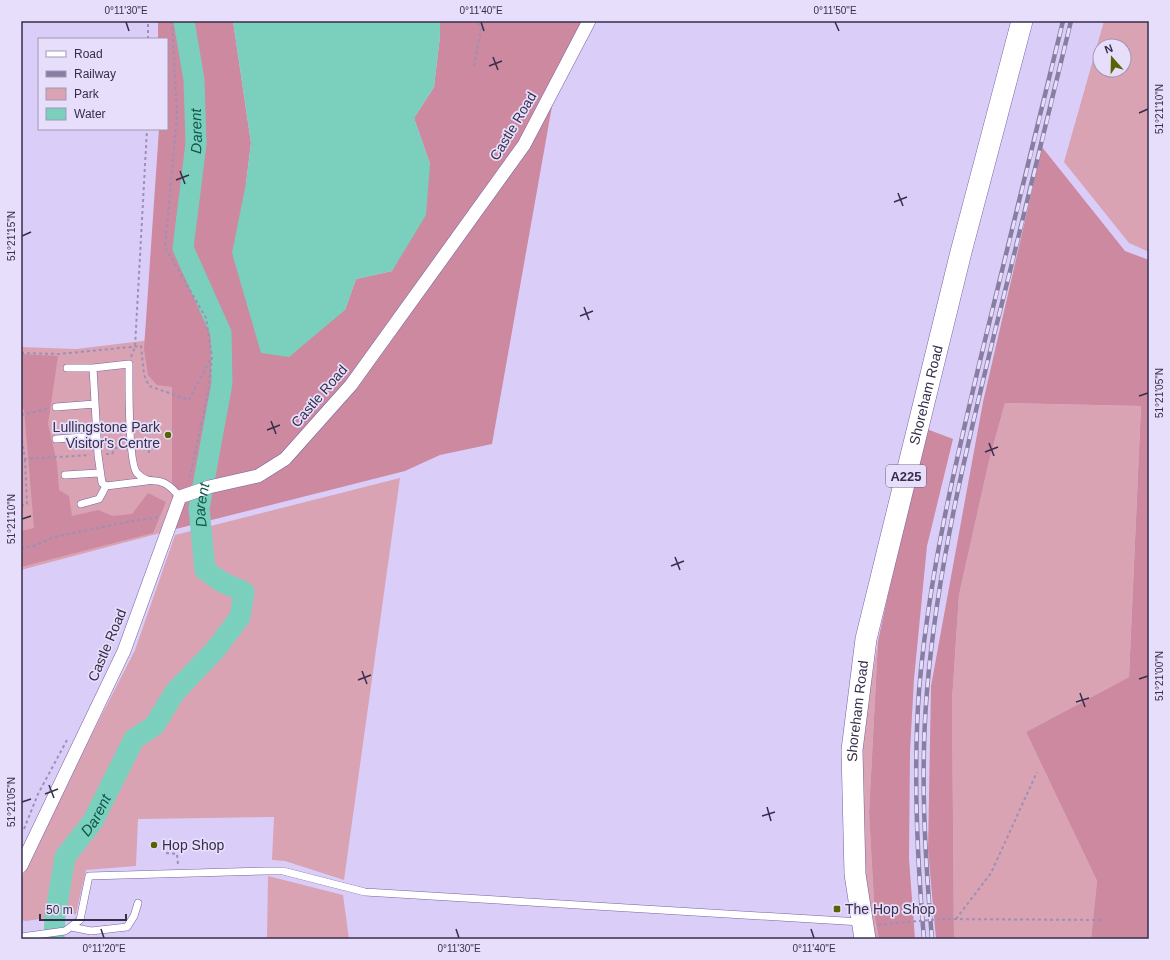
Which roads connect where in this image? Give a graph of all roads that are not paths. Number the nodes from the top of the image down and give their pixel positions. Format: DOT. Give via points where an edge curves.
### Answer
graph roads {
  1 [pos="589,21"];
  2 [pos="1022,21"];
  3 [pos="67,368"];
  4 [pos="93,368"];
  5 [pos="95,404"];
  6 [pos="56,407"];
  7 [pos="97,436"];
  8 [pos="56,439"];
  9 [pos="100,472"];
  10 [pos="65,475"];
  11 [pos="147,481"];
  12 [pos="106,486"];
  13 [pos="188,493"];
  14 [pos="81,504"];
  15 [pos="21,866"];
  16 [pos="138,903"];
  17 [pos="68,929"];
  18 [pos="863,929"];
  19 [pos="21,937"];
  1 -- 13 [label="street, Castle Road" via="524,145 352,385 285,459 258,476"];
  2 -- 18 [label="main road, Shoreham Road / A225" via="959,259 866,639 852,750 855,874"];
  3 -- 4 [label="lane"];
  4 -- 5 [label="lane"];
  4 -- 11 [label="lane" via="129,364 131,448 136,471"];
  5 -- 6 [label="lane"];
  5 -- 7 [label="lane"];
  7 -- 8 [label="lane"];
  7 -- 9 [label="lane"];
  9 -- 10 [label="lane"];
  9 -- 12 [label="lane" via="102,483"];
  11 -- 12 [label="lane"];
  11 -- 13 [label="lane" via="163,482"];
  12 -- 14 [label="lane" via="99,499"];
  13 -- 15 [label="street, Castle Road" via="124,651"];
  16 -- 17 [label="lane" via="134,916 127,926 90,931"];
  17 -- 18 [label="lane" via="80,920 89,876 283,871 365,892"];
  17 -- 19 [label="lane"];
}
